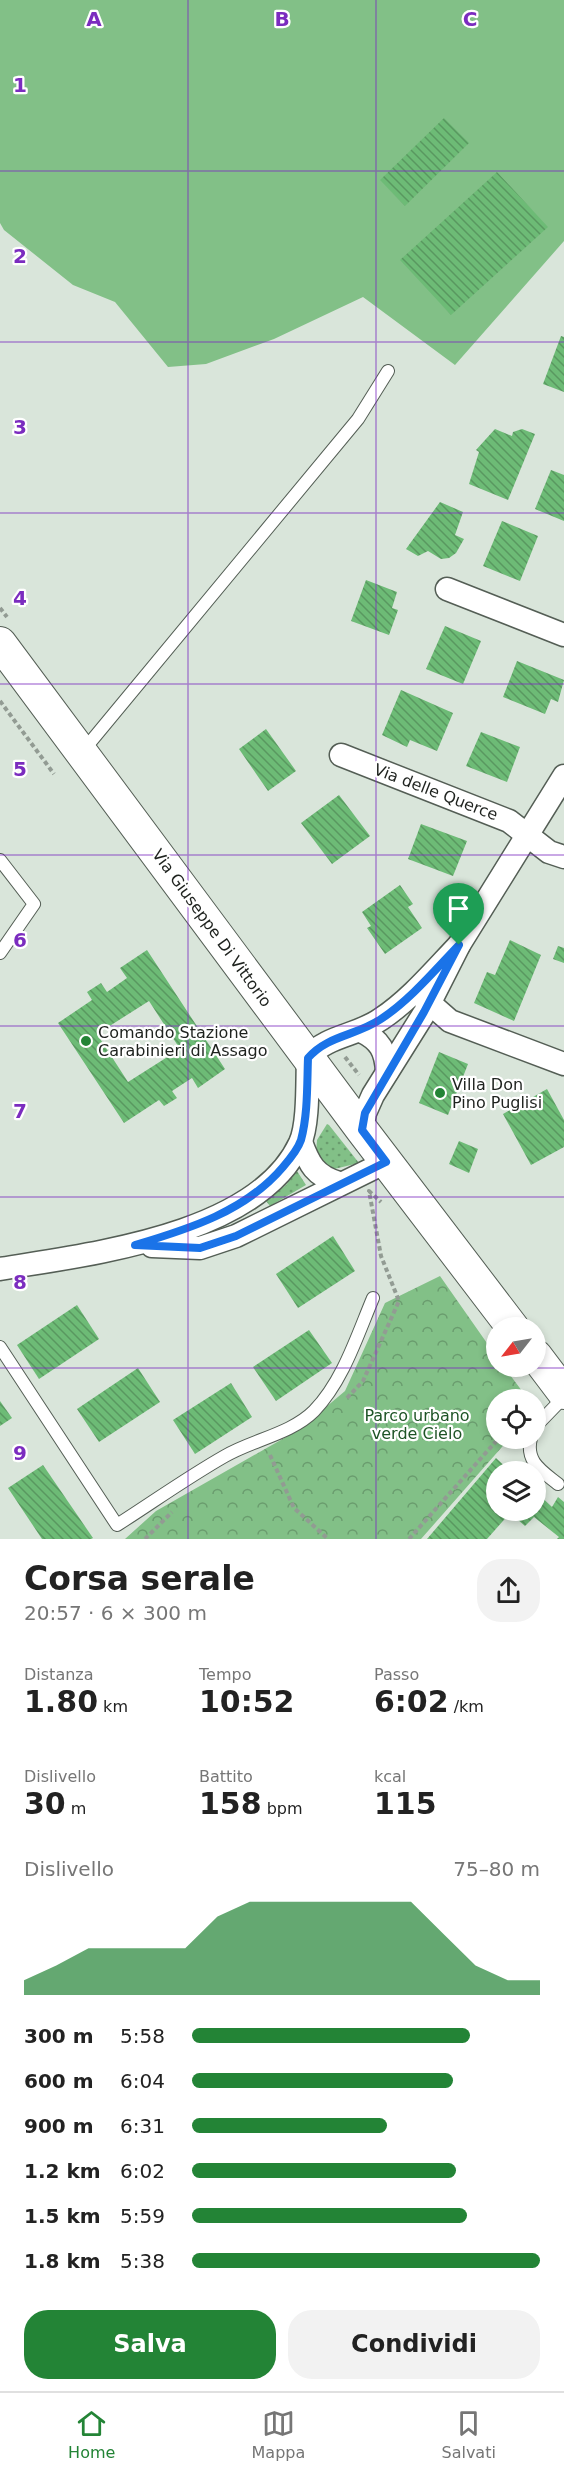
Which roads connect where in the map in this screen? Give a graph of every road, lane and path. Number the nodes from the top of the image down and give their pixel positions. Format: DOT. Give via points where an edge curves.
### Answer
graph roads {
  1 [pos="388,371"];
  2 [pos="447,589"];
  3 [pos="564,635"];
  4 [pos="0,643"];
  5 [pos="0,701"];
  6 [pos="82,752"];
  7 [pos="341,755"];
  8 [pos="54,774"];
  9 [pos="564,776"];
  10 [pos="528,835"];
  11 [pos="564,857"];
  12 [pos="0,860"];
  13 [pos="0,953"];
  14 [pos="422,997"];
  15 [pos="361,1031"];
  16 [pos="320,1048"];
  17 [pos="564,1064"];
  18 [pos="387,1072"];
  19 [pos="374,1095"];
  20 [pos="362,1130"];
  21 [pos="301,1142"];
  22 [pos="386,1162"];
  23 [pos="339,1183"];
  24 [pos="135,1245"];
  25 [pos="0,1269"];
  26 [pos="373,1298"];
  27 [pos="505,1317"];
  28 [pos="0,1347"];
  29 [pos="546,1370"];
  30 [pos="564,1395"];
  31 [pos="546,1415"];
  32 [pos="489,1449"];
  33 [pos="529,1449"];
  34 [pos="270,1455"];
  35 [pos="558,1484"];
  36 [pos="328,1539"];
  37 [pos="409,1539"];
  1 -- 6 [label="lane" via="358,419"];
  2 -- 3 [label="street"];
  4 -- 6 [label="main road, Via Giuseppe Di Vittorio"];
  5 -- 8 [label="path"];
  6 -- 16 [label="main road, Via Giuseppe Di Vittorio"];
  7 -- 10 [label="street, Via delle Querce" via="509,821"];
  9 -- 10 [label="street"];
  10 -- 11 [label="street, Via delle Querce" via="549,852"];
  10 -- 14 [label="street"];
  12 -- 13 [label="lane" via="34,904"];
  14 -- 15 [label="street"];
  14 -- 17 [label="street" via="450,1021"];
  14 -- 18 [label="street"];
  15 -- 16 [label="street"];
  15 -- 18 [label="street" via="381,1045 387,1055"];
  16 -- 19 [label="path"];
  16 -- 20 [label="main road, Via Giuseppe Di Vittorio"];
  16 -- 21 [label="street" via="306,1102"];
  18 -- 19 [label="street"];
  19 -- 20 [label="street"];
  20 -- 22 [label="main road, Via Giuseppe Di Vittorio"];
  21 -- 23 [label="street" via="309,1164 318,1174"];
  21 -- 24 [label="street" via="267,1186 187,1230"];
  22 -- 23 [label="street"];
  22 -- 27 [label="main road, Via Giuseppe Di Vittorio"];
  23 -- 24 [label="street" via="246,1231 200,1248"];
  24 -- 25 [label="street"];
  26 -- 28 [label="lane" via="350,1354 312,1412 290,1427 226,1455 117,1525"];
  29 -- 30 [label="main road"];
  30 -- 31 [label="lane"];
  32 -- 37 [label="path"];
  33 -- 35 [label="lane" via="533,1464"];
  34 -- 36 [label="path" via="294,1508"];
}
